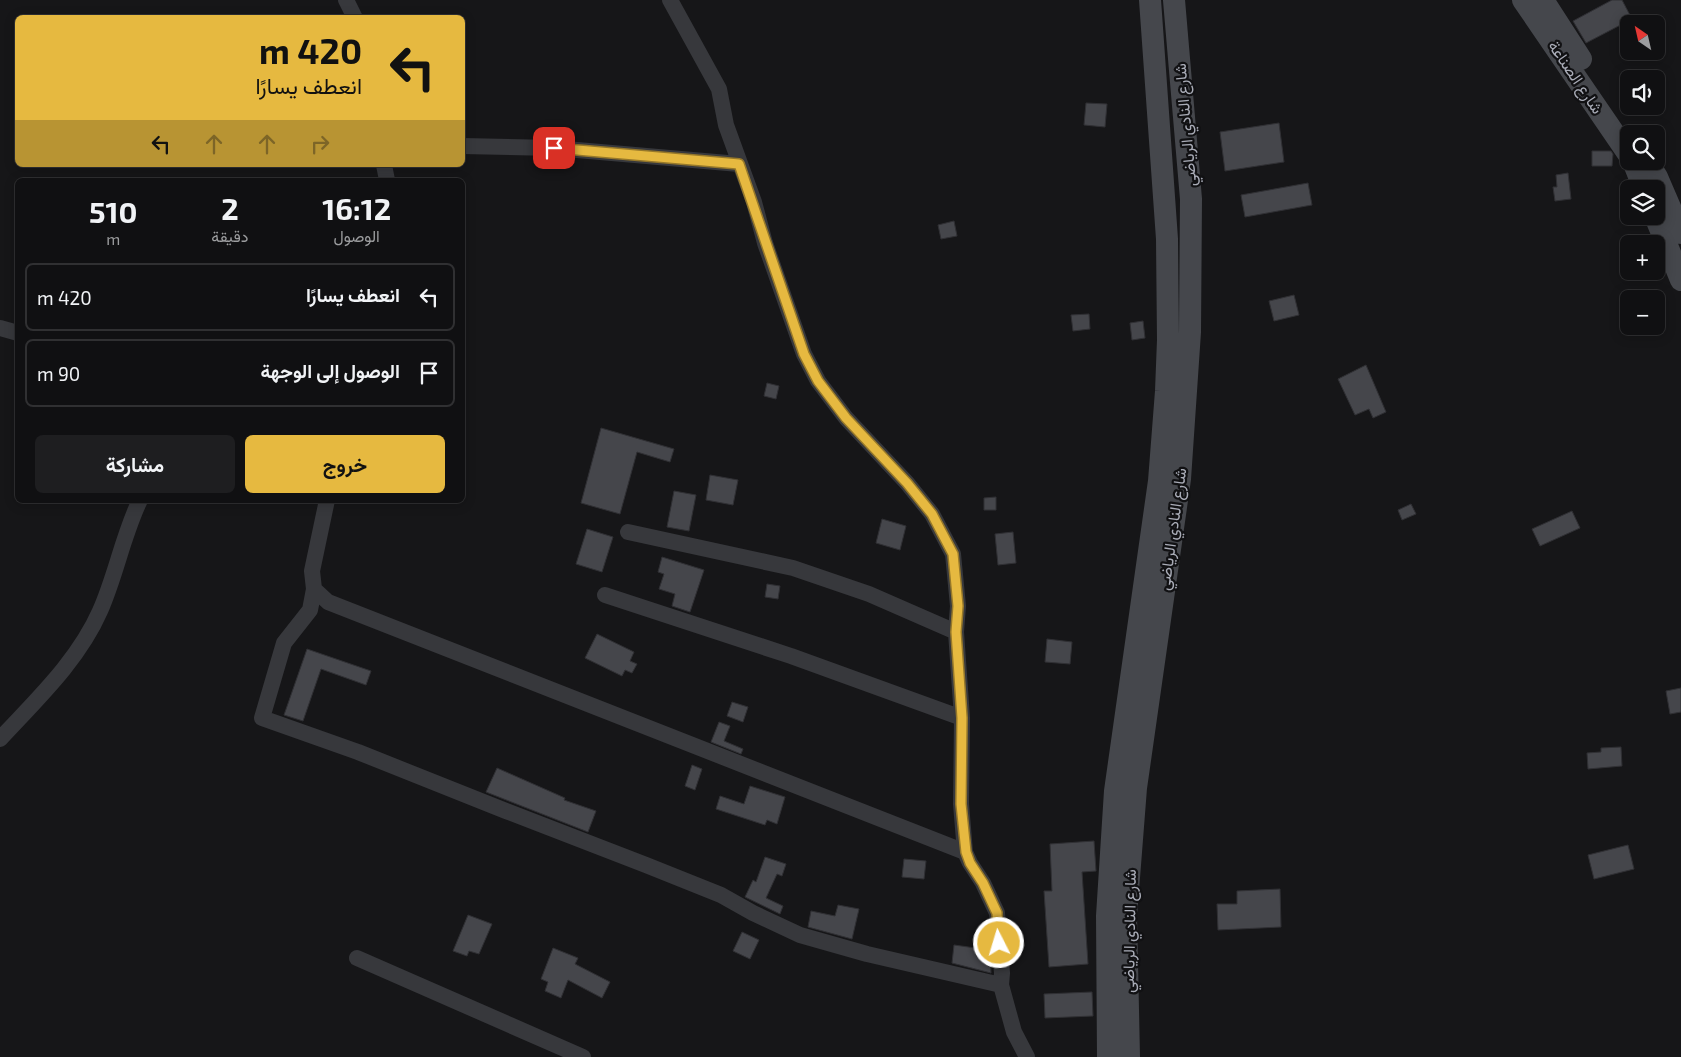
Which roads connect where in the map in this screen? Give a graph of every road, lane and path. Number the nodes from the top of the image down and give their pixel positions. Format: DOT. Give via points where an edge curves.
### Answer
graph roads {
  1 [pos="346,0"];
  2 [pos="670,0"];
  3 [pos="1150,0"];
  4 [pos="1174,0"];
  5 [pos="1523,0"];
  6 [pos="1550,2"];
  7 [pos="353,15"];
  8 [pos="1180,67"];
  9 [pos="1155,72"];
  10 [pos="1624,125"];
  11 [pos="1620,142"];
  12 [pos="465,146"];
  13 [pos="739,164"];
  14 [pos="1653,170"];
  15 [pos="1659,225"];
  16 [pos="1681,233"];
  17 [pos="1681,280"];
  18 [pos="0,328"];
  19 [pos="15,332"];
  20 [pos="139,503"];
  21 [pos="326,503"];
  22 [pos="628,532"];
  23 [pos="314,589"];
  24 [pos="605,595"];
  25 [pos="956,632"];
  26 [pos="962,718"];
  27 [pos="0,739"];
  28 [pos="1131,752"];
  29 [pos="966,852"];
  30 [pos="1116,916"];
  31 [pos="357,958"];
  32 [pos="1001,985"];
  33 [pos="583,1057"];
  34 [pos="1027,1057"];
  35 [pos="1108,1057"];
  36 [pos="1128,1057"];
  1 -- 7 [label="street"];
  2 -- 13 [label="street" via="719,89 726,125"];
  3 -- 9 [label="main road, شارع النادي الرياضي"];
  4 -- 8 [label="main road, شارع النادي الرياضي"];
  5 -- 11 [label="main road, شارع الصناعة"];
  6 -- 10 [label="main road, شارع الصناعة"];
  8 -- 9 [label="main road"];
  8 -- 28 [label="main road, شارع النادي الرياضي" via="1191,208 1191,287 1180,479"];
  9 -- 28 [label="main road, شارع النادي الرياضي" via="1167,239 1168,340 1159,482"];
  12 -- 13 [label="street" via="554,148"];
  13 -- 25 [label="street" via="804,354 818,381 846,418 932,514 953,554 958,606"];
  14 -- 16 [label="main road"];
  15 -- 17 [label="main road"];
  18 -- 19 [label="street"];
  20 -- 27 [label="street" via="100,611 80,646 56,678"];
  21 -- 23 [label="street" via="312,571"];
  22 -- 25 [label="street" via="793,568 869,594"];
  23 -- 29 [label="street" via="328,602"];
  23 -- 32 [label="street" via="310,610 284,644 262,718 376,759 721,895 800,934 867,954"];
  24 -- 26 [label="street" via="791,656"];
  25 -- 26 [label="street"];
  26 -- 29 [label="street" via="961,804"];
  28 -- 30 [label="main road, شارع النادي الرياضي" via="1115,791"];
  29 -- 32 [label="street" via="997,913"];
  30 -- 35 [label="main road, شارع النادي الرياضي"];
  30 -- 36 [label="main road, شارع النادي الرياضي"];
  31 -- 33 [label="street"];
  32 -- 34 [label="street" via="1014,1032"];
}
